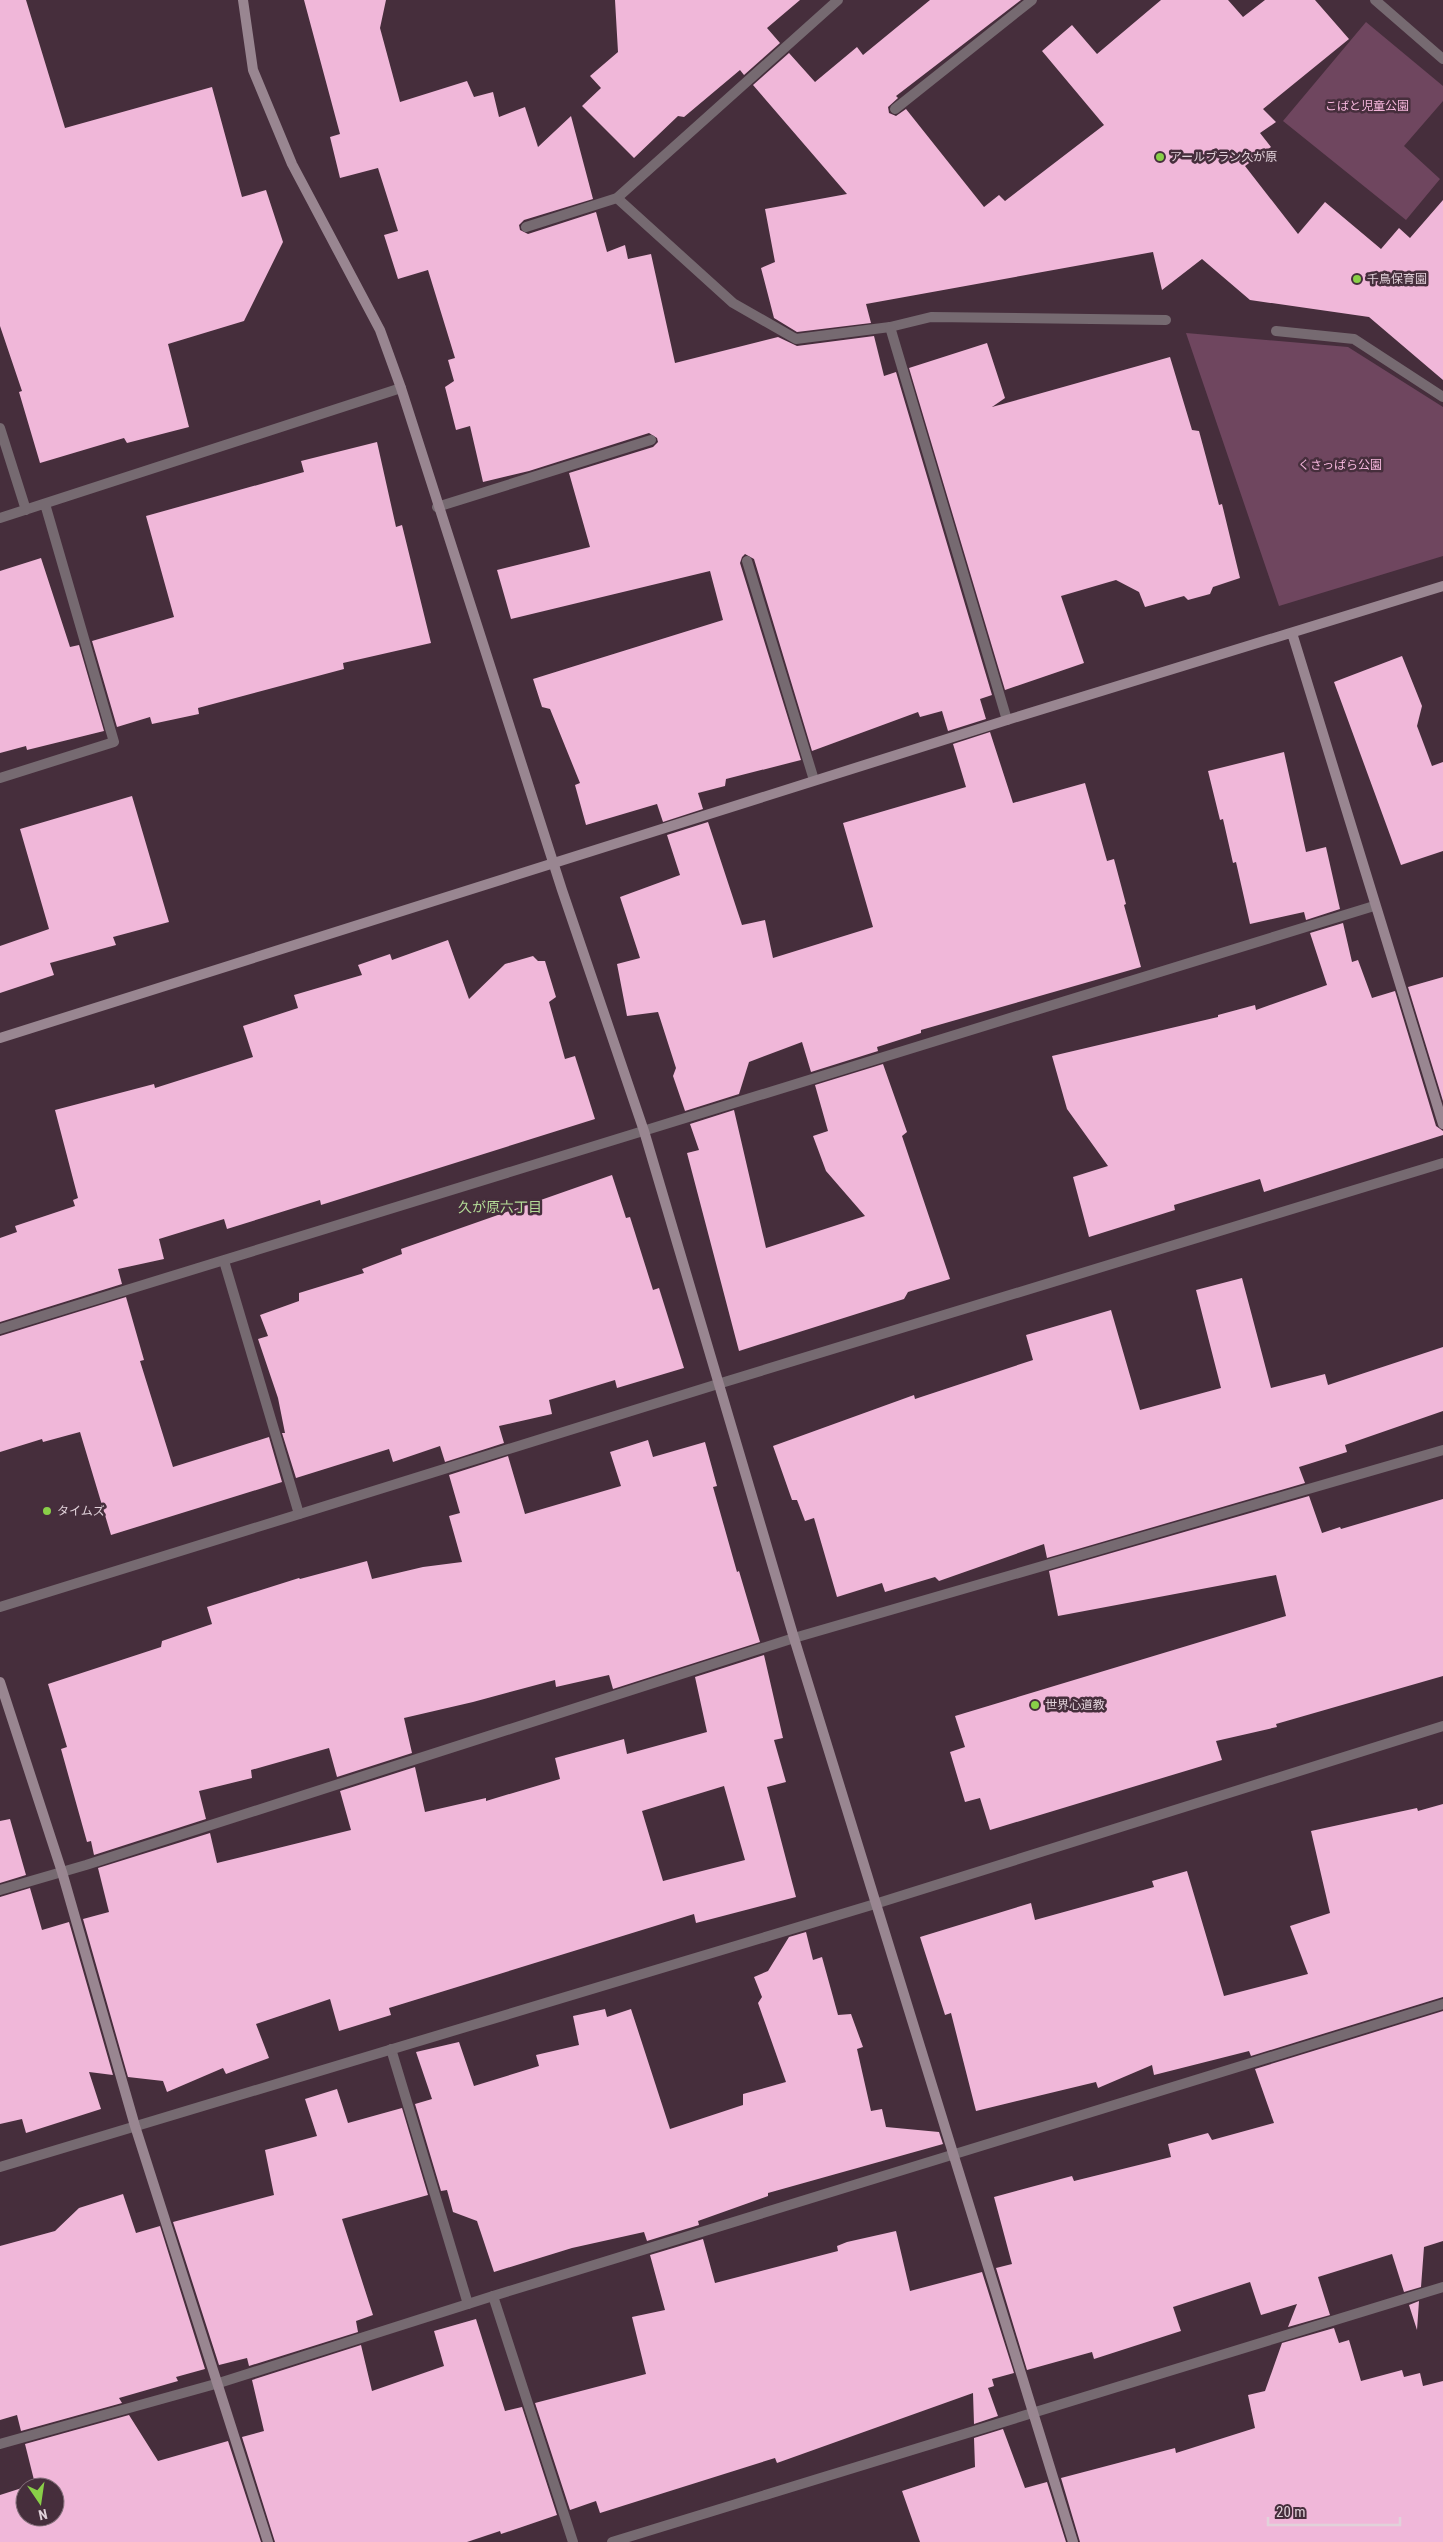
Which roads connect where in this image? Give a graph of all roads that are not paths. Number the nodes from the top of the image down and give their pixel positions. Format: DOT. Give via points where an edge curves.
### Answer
graph roads {
  1 [pos="243,0"];
  2 [pos="838,0"];
  3 [pos="1032,0"];
  4 [pos="1375,0"];
  5 [pos="1443,59"];
  6 [pos="895,109"];
  7 [pos="617,198"];
  8 [pos="526,227"];
  9 [pos="1166,320"];
  10 [pos="890,327"];
  11 [pos="1276,331"];
  12 [pos="401,388"];
  13 [pos="1443,397"];
  14 [pos="0,428"];
  15 [pos="651,440"];
  16 [pos="44,504"];
  17 [pos="437,506"];
  18 [pos="26,510"];
  19 [pos="0,518"];
  20 [pos="747,562"];
  21 [pos="1443,586"];
  22 [pos="1292,633"];
  23 [pos="1007,720"];
  24 [pos="0,778"];
  25 [pos="814,780"];
  26 [pos="553,863"];
  27 [pos="1374,906"];
  28 [pos="0,1038"];
  29 [pos="1443,1124"];
  30 [pos="644,1131"];
  31 [pos="1443,1163"];
  32 [pos="224,1261"];
  33 [pos="0,1329"];
  34 [pos="718,1384"];
  35 [pos="1443,1450"];
  36 [pos="299,1514"];
  37 [pos="0,1607"];
  38 [pos="794,1638"];
  39 [pos="0,1682"];
  40 [pos="1443,1726"];
  41 [pos="62,1872"];
  42 [pos="0,1890"];
  43 [pos="875,1904"];
  44 [pos="1443,2004"];
  45 [pos="391,2049"];
  46 [pos="136,2126"];
  47 [pos="952,2155"];
  48 [pos="0,2167"];
  49 [pos="1443,2287"];
  50 [pos="493,2296"];
  51 [pos="468,2304"];
  52 [pos="219,2383"];
  53 [pos="1034,2411"];
  54 [pos="0,2444"];
  55 [pos="268,2542"];
  56 [pos="573,2542"];
  57 [pos="616,2542"];
  58 [pos="1073,2542"];
  1 -- 12 [label="street" via="253,70 292,164 380,330"];
  2 -- 7 [label="street"];
  3 -- 6 [label="street"];
  4 -- 5 [label="street"];
  7 -- 8 [label="street"];
  7 -- 10 [label="street" via="733,303 796,339"];
  9 -- 10 [label="street" via="931,317"];
  10 -- 23 [label="street"];
  11 -- 13 [label="street" via="1354,339"];
  12 -- 16 [label="street"];
  12 -- 17 [label="street"];
  14 -- 18 [label="street"];
  15 -- 17 [label="street"];
  16 -- 18 [label="street"];
  16 -- 24 [label="street" via="114,742"];
  17 -- 26 [label="street"];
  18 -- 19 [label="street"];
  20 -- 25 [label="street"];
  21 -- 22 [label="street"];
  22 -- 23 [label="street"];
  22 -- 27 [label="street"];
  23 -- 25 [label="street"];
  25 -- 26 [label="street"];
  26 -- 28 [label="street"];
  26 -- 30 [label="street"];
  27 -- 29 [label="street"];
  27 -- 30 [label="street"];
  30 -- 32 [label="street"];
  30 -- 34 [label="street"];
  31 -- 34 [label="street"];
  32 -- 33 [label="street"];
  32 -- 36 [label="street"];
  34 -- 36 [label="street"];
  34 -- 38 [label="street"];
  35 -- 38 [label="street"];
  36 -- 37 [label="street"];
  38 -- 41 [label="street"];
  38 -- 43 [label="street"];
  39 -- 41 [label="street"];
  40 -- 43 [label="street"];
  41 -- 42 [label="street"];
  41 -- 46 [label="street"];
  43 -- 45 [label="street"];
  43 -- 47 [label="street"];
  44 -- 47 [label="street"];
  45 -- 46 [label="street"];
  45 -- 51 [label="street"];
  46 -- 48 [label="street"];
  46 -- 52 [label="street"];
  47 -- 50 [label="street"];
  47 -- 53 [label="street"];
  49 -- 53 [label="street"];
  50 -- 51 [label="street"];
  50 -- 56 [label="street"];
  51 -- 52 [label="street"];
  52 -- 54 [label="street"];
  52 -- 55 [label="street"];
  53 -- 57 [label="street"];
  53 -- 58 [label="street"];
}
